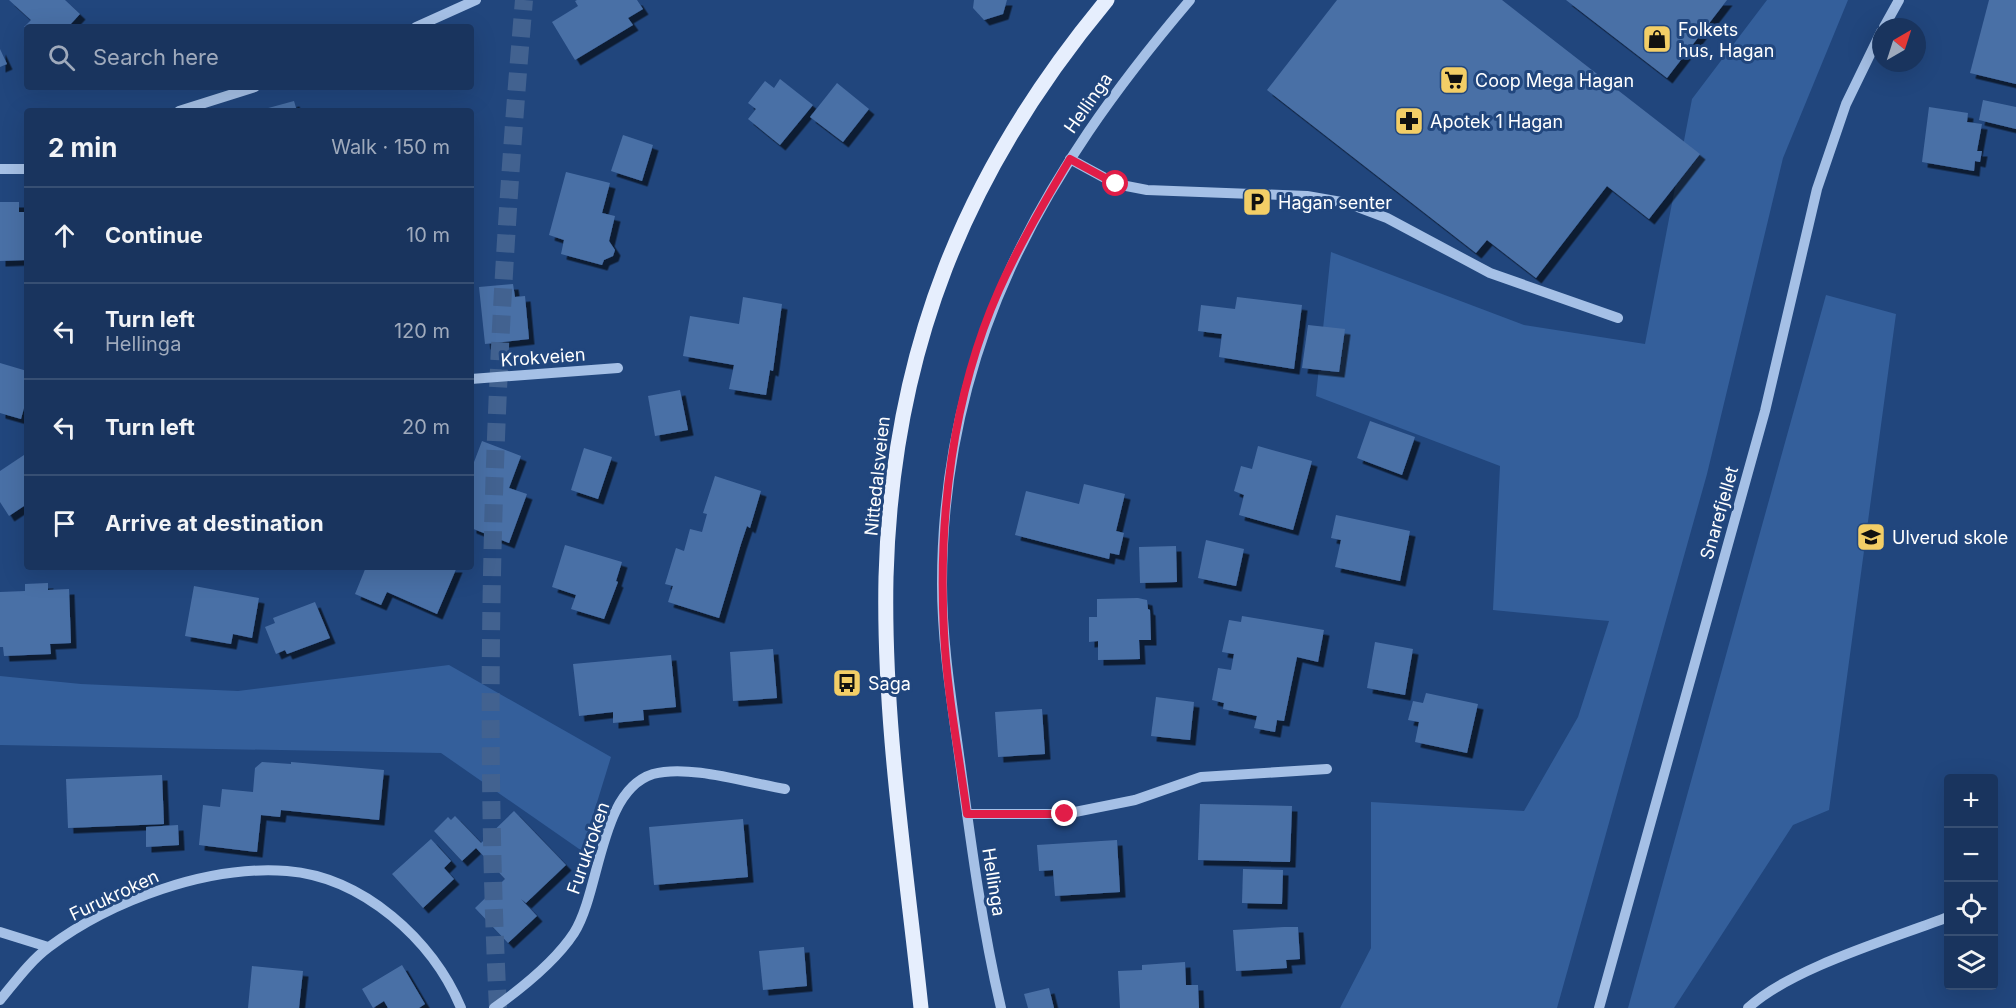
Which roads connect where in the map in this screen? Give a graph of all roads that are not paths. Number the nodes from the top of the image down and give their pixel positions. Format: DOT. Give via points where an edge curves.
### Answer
graph roads {
  1 [pos="476,0"];
  2 [pos="1107,0"];
  3 [pos="1190,0"];
  4 [pos="1899,0"];
  5 [pos="1889,18"];
  6 [pos="423,24"];
  7 [pos="1872,51"];
  8 [pos="246,90"];
  9 [pos="188,108"];
  10 [pos="1070,159"];
  11 [pos="0,169"];
  12 [pos="24,169"];
  13 [pos="1618,318"];
  14 [pos="618,368"];
  15 [pos="474,379"];
  16 [pos="1327,770"];
  17 [pos="784,789"];
  18 [pos="967,814"];
  19 [pos="1944,919"];
  20 [pos="0,932"];
  21 [pos="48,947"];
  22 [pos="0,1000"];
  23 [pos="461,1008"];
  24 [pos="494,1008"];
  25 [pos="921,1008"];
  26 [pos="1001,1008"];
  27 [pos="1599,1008"];
  28 [pos="1748,1008"];
  1 -- 6 [label="street"];
  2 -- 25 [label="main road, Nittedalsveien" via="1026,108 980,187 946,265 916,357 903,413 890,523 887,628 897,788"];
  3 -- 10 [label="street, Hellinga" via="1135,66"];
  4 -- 5 [label="street"];
  7 -- 27 [label="street, Snarefjellet" via="1846,104 1817,189 1765,411"];
  8 -- 9 [label="street"];
  10 -- 13 [label="street" via="1116,184 1147,190 1307,196 1347,203 1387,218 1490,273"];
  10 -- 18 [label="street, Hellinga" via="998,292 968,380 949,484 944,536 944,636"];
  11 -- 12 [label="street"];
  14 -- 15 [label="street, Krokveien"];
  16 -- 18 [label="street" via="1201,777 1135,800 1065,814"];
  17 -- 24 [label="street, Furukroken" via="672,771 653,774 633,785 613,815 574,934 536,974"];
  18 -- 26 [label="street, Hellinga"];
  19 -- 28 [label="street" via="1800,975"];
  20 -- 21 [label="street"];
  21 -- 22 [label="street, Furukroken"];
  21 -- 23 [label="street, Furukroken" via="154,891 227,873 289,871 344,887 394,917 439,968"];
}
